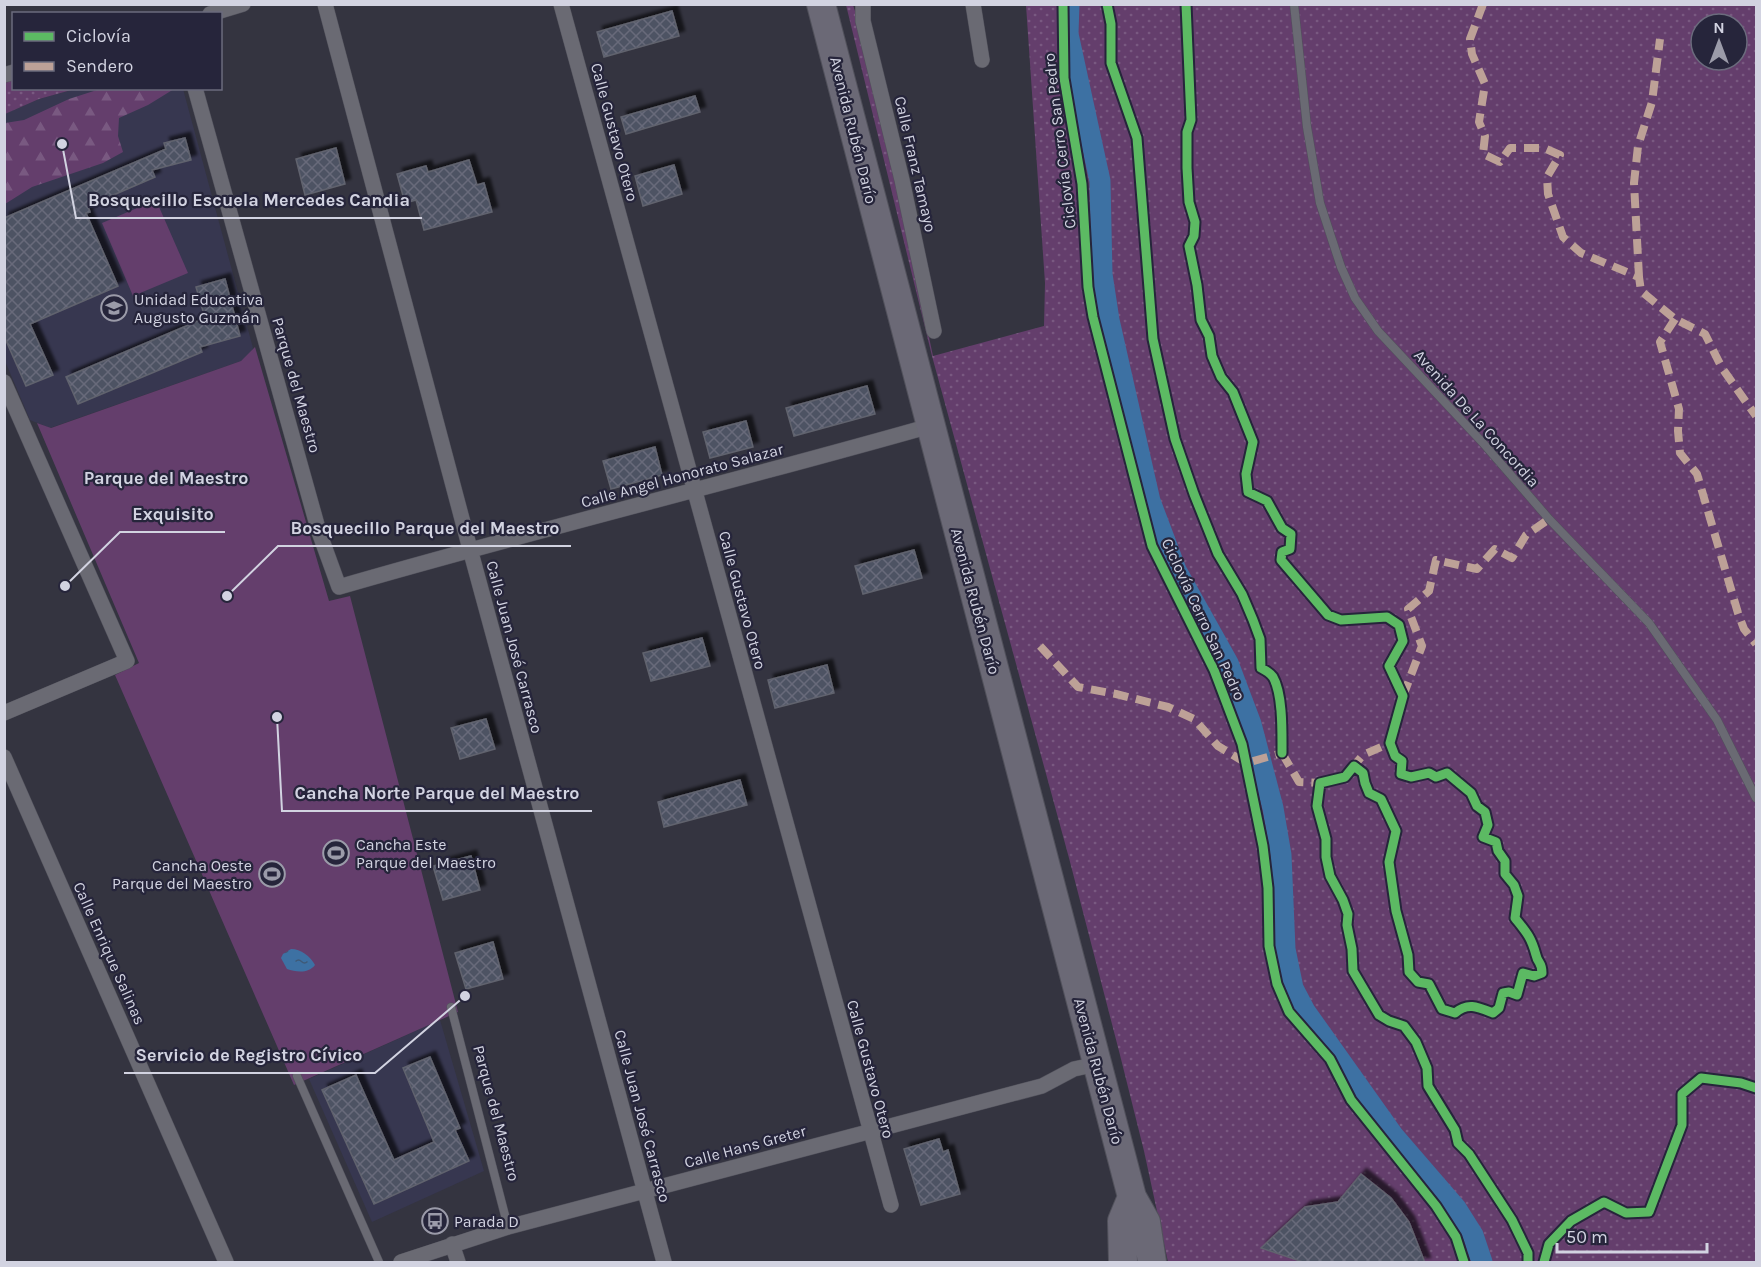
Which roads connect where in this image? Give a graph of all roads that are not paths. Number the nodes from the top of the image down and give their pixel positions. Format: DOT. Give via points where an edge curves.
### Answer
graph roads {
  1 [pos="243,4"];
  2 [pos="325,4"];
  3 [pos="561,4"];
  4 [pos="821,4"];
  5 [pos="862,4"];
  6 [pos="973,4"];
  7 [pos="1294,4"];
  8 [pos="217,12"];
  9 [pos="982,60"];
  10 [pos="196,90"];
  11 [pos="934,331"];
  12 [pos="4,382"];
  13 [pos="930,426"];
  14 [pos="694,491"];
  15 [pos="470,549"];
  16 [pos="339,586"];
  17 [pos="4,713"];
  18 [pos="4,757"];
  19 [pos="1756,798"];
  20 [pos="451,1007"];
  21 [pos="1097,1064"];
  22 [pos="297,1076"];
  23 [pos="870,1131"];
  24 [pos="644,1191"];
  25 [pos="1132,1197"];
  26 [pos="891,1205"];
  27 [pos="508,1227"];
  28 [pos="452,1244"];
  29 [pos="226,1263"];
  30 [pos="379,1263"];
  31 [pos="401,1263"];
  32 [pos="458,1263"];
  33 [pos="664,1263"];
  34 [pos="1123,1263"];
  35 [pos="1152,1263"];
  1 -- 8 [label="street"];
  2 -- 15 [label="street, Calle Juan José Carrasco"];
  3 -- 14 [label="street, Calle Gustavo Otero"];
  4 -- 13 [label="highway, Avenida Rubén Darío"];
  5 -- 11 [label="street, Calle Franz Tamayo"];
  6 -- 9 [label="street"];
  7 -- 19 [label="lane, Avenida De La Concordia" via="1307,127 1320,203 1355,298 1378,331 1649,622 1717,720"];
  10 -- 16 [label="street, Parque del Maestro" via="319,532"];
  12 -- 17 [label="street" via="127,661"];
  13 -- 14 [label="street, Calle Angel Honorato Salazar"];
  13 -- 21 [label="highway, Avenida Rubén Darío"];
  14 -- 15 [label="street, Calle Angel Honorato Salazar"];
  14 -- 23 [label="street, Calle Gustavo Otero"];
  15 -- 16 [label="street, Calle Angel Honorato Salazar"];
  15 -- 24 [label="street, Calle Juan José Carrasco"];
  18 -- 29 [label="street, Calle Enrique Salinas"];
  20 -- 27 [label="lane, Parque del Maestro"];
  21 -- 23 [label="street, Calle Hans Greter" via="1074,1069 1042,1086"];
  21 -- 25 [label="highway, Avenida Rubén Darío"];
  22 -- 30 [label="lane"];
  23 -- 24 [label="street, Calle Hans Greter"];
  23 -- 26 [label="street, Calle Gustavo Otero"];
  24 -- 27 [label="street, Calle Hans Greter"];
  24 -- 33 [label="street, Calle Juan José Carrasco"];
  25 -- 34 [label="highway" via="1122,1221"];
  25 -- 35 [label="highway, Avenida Rubén Darío" via="1146,1222"];
  27 -- 28 [label="street, Calle Hans Greter"];
  28 -- 31 [label="street, Calle Hans Greter"];
  28 -- 32 [label="street"];
}
